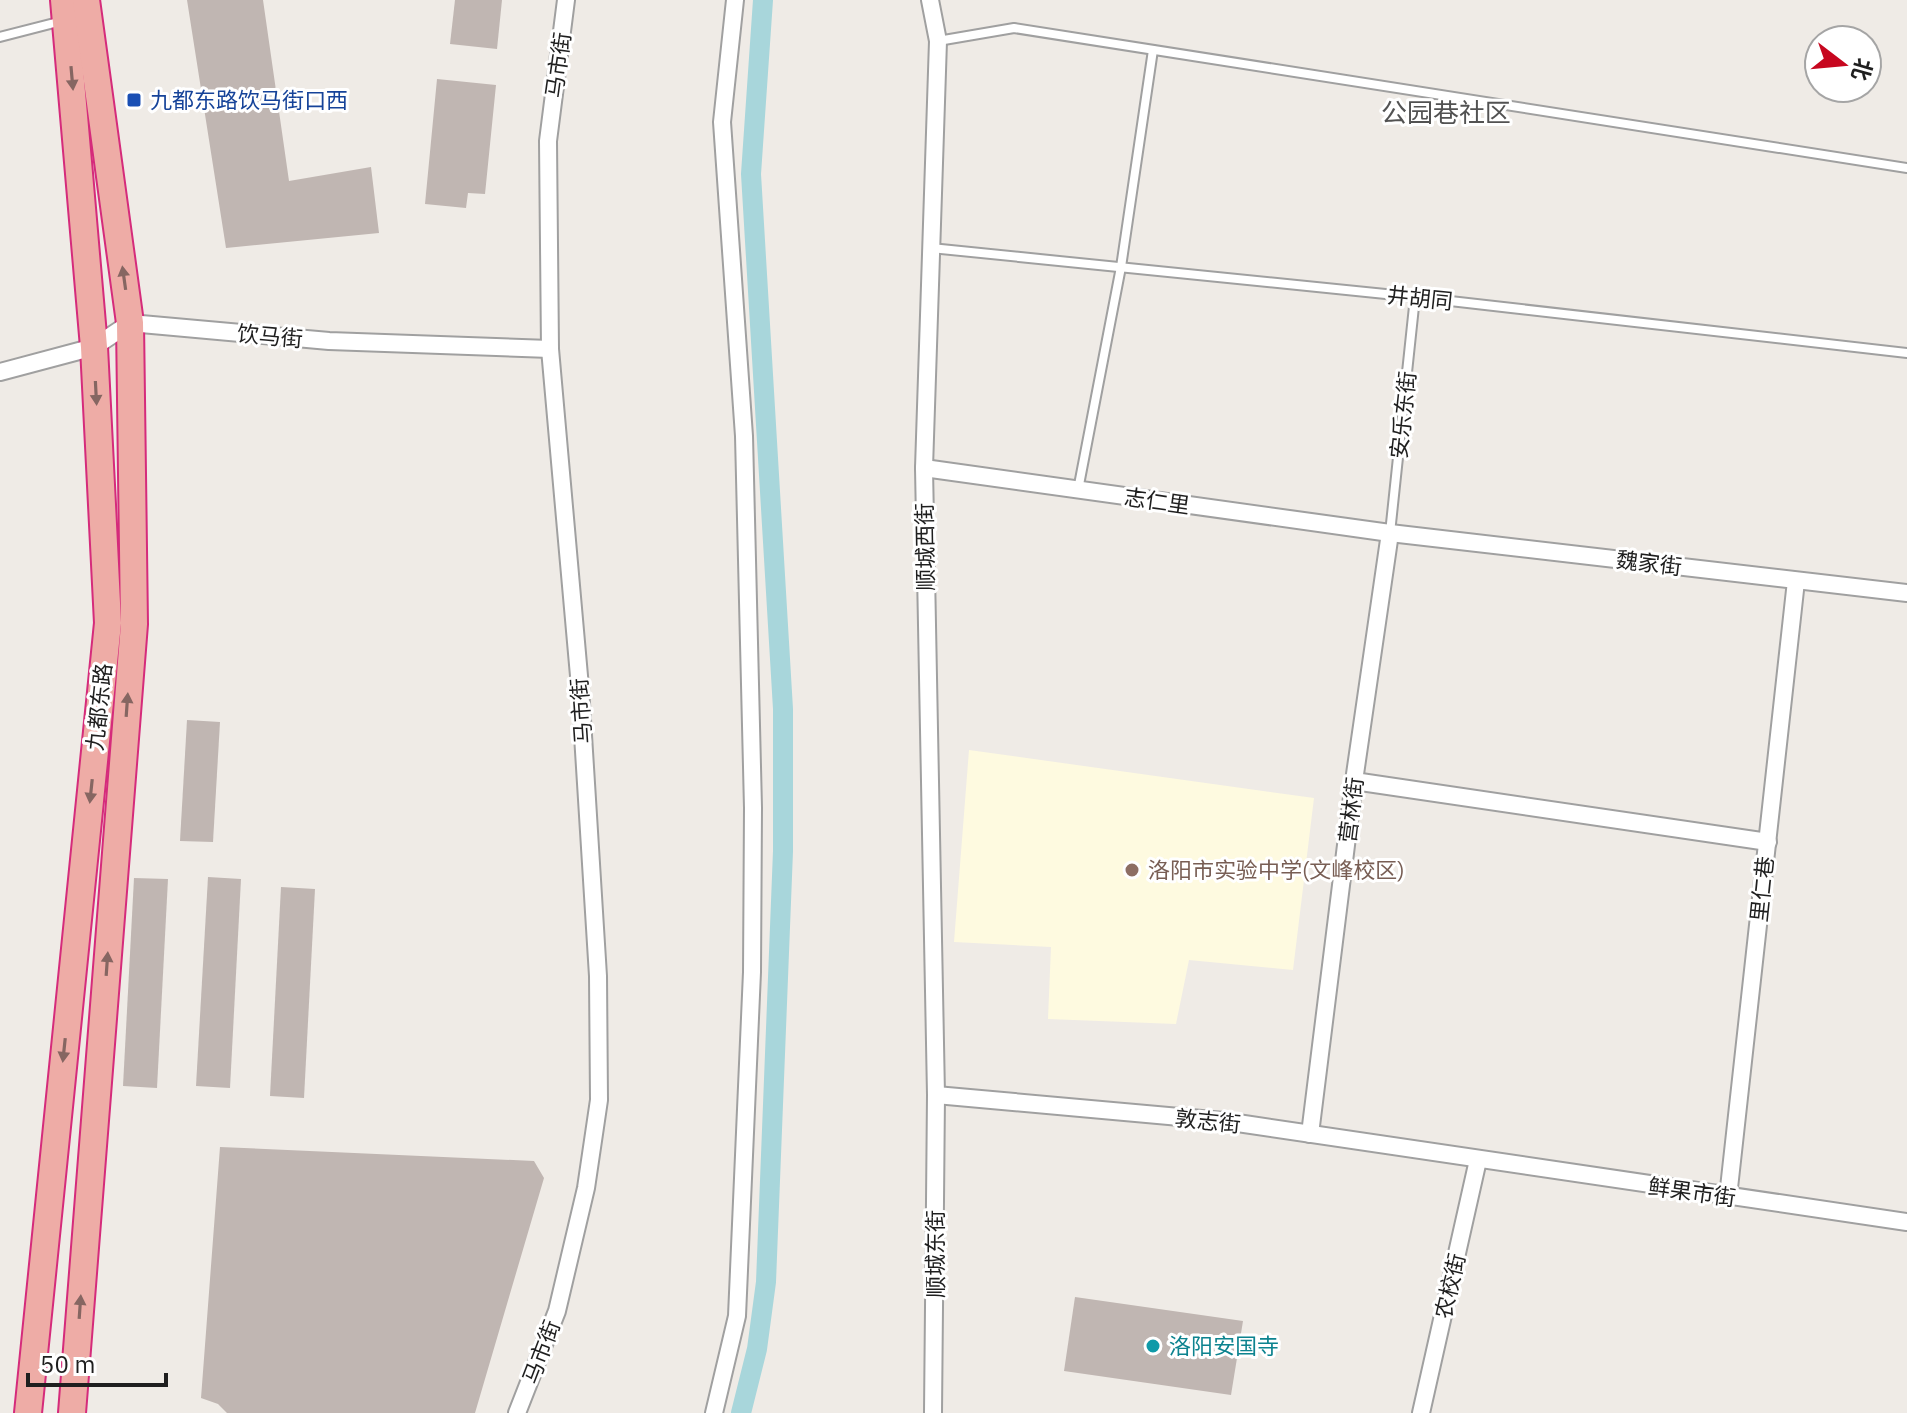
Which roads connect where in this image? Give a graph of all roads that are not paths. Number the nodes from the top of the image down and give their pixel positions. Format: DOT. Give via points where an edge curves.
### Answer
graph roads {
  1 [pos="86,0"];
  2 [pos="566,0"];
  3 [pos="735,0"];
  4 [pos="930,0"];
  5 [pos="65,10"];
  6 [pos="0,37"];
  7 [pos="938,41"];
  8 [pos="1153,50"];
  9 [pos="1907,168"];
  10 [pos="931,248"];
  11 [pos="1121,267"];
  12 [pos="1415,297"];
  13 [pos="130,323"];
  14 [pos="94,347"];
  15 [pos="550,349"];
  16 [pos="1907,353"];
  17 [pos="0,372"];
  18 [pos="924,468"];
  19 [pos="1078,490"];
  20 [pos="1390,533"];
  21 [pos="1796,581"];
  22 [pos="1907,593"];
  23 [pos="1354,781"];
  24 [pos="1768,842"];
  25 [pos="936,1095"];
  26 [pos="1310,1134"];
  27 [pos="1478,1160"];
  28 [pos="1728,1197"];
  29 [pos="1907,1222"];
  30 [pos="28,1413"];
  31 [pos="72,1413"];
  32 [pos="517,1413"];
  33 [pos="714,1413"];
  34 [pos="933,1413"];
  35 [pos="1421,1413"];
  13 -- 1 [label="highway, 九都东路, one-way"];
  2 -- 15 [label="street, 马市街" via="548,141"];
  3 -- 33 [label="street" via="722,122 744,436 752,972 737,1316"];
  4 -- 7 [label="street, 顺城西街"];
  5 -- 6 [label="lane"];
  5 -- 14 [label="highway, 九都东路, one-way"];
  7 -- 8 [label="lane" via="1014,28"];
  7 -- 10 [label="street, 顺城西街"];
  8 -- 9 [label="lane"];
  8 -- 11 [label="lane"];
  10 -- 11 [label="lane, 井胡同"];
  10 -- 18 [label="street, 顺城西街"];
  11 -- 12 [label="lane, 井胡同"];
  11 -- 19 [label="lane"];
  12 -- 16 [label="lane, 井胡同"];
  12 -- 20 [label="lane, 安乐东街"];
  13 -- 14 [label="street"];
  13 -- 15 [label="street, 饮马街" via="329,341"];
  31 -- 13 [label="highway, 九都东路, one-way" via="134,624"];
  14 -- 17 [label="street"];
  14 -- 30 [label="highway, 九都东路, one-way" via="108,623"];
  15 -- 32 [label="street, 马市街" via="582,717 598,976 599,1100 586,1188 557,1311"];
  18 -- 19 [label="street, 志仁里"];
  18 -- 25 [label="street, 顺城西街"];
  19 -- 20 [label="street, 志仁里"];
  20 -- 21 [label="street, 魏家街"];
  20 -- 23 [label="street, 营林街"];
  21 -- 22 [label="street, 魏家街"];
  21 -- 24 [label="street, 里仁巷"];
  23 -- 24 [label="street"];
  23 -- 26 [label="street, 营林街"];
  24 -- 28 [label="street, 里仁巷"];
  25 -- 26 [label="street, 敦志街" via="1224,1121"];
  25 -- 34 [label="street, 顺城东街"];
  26 -- 27 [label="street, 敦志街"];
  27 -- 28 [label="street, 鲜果市街"];
  27 -- 35 [label="street, 农校街"];
  28 -- 29 [label="street, 鲜果市街"];
}
